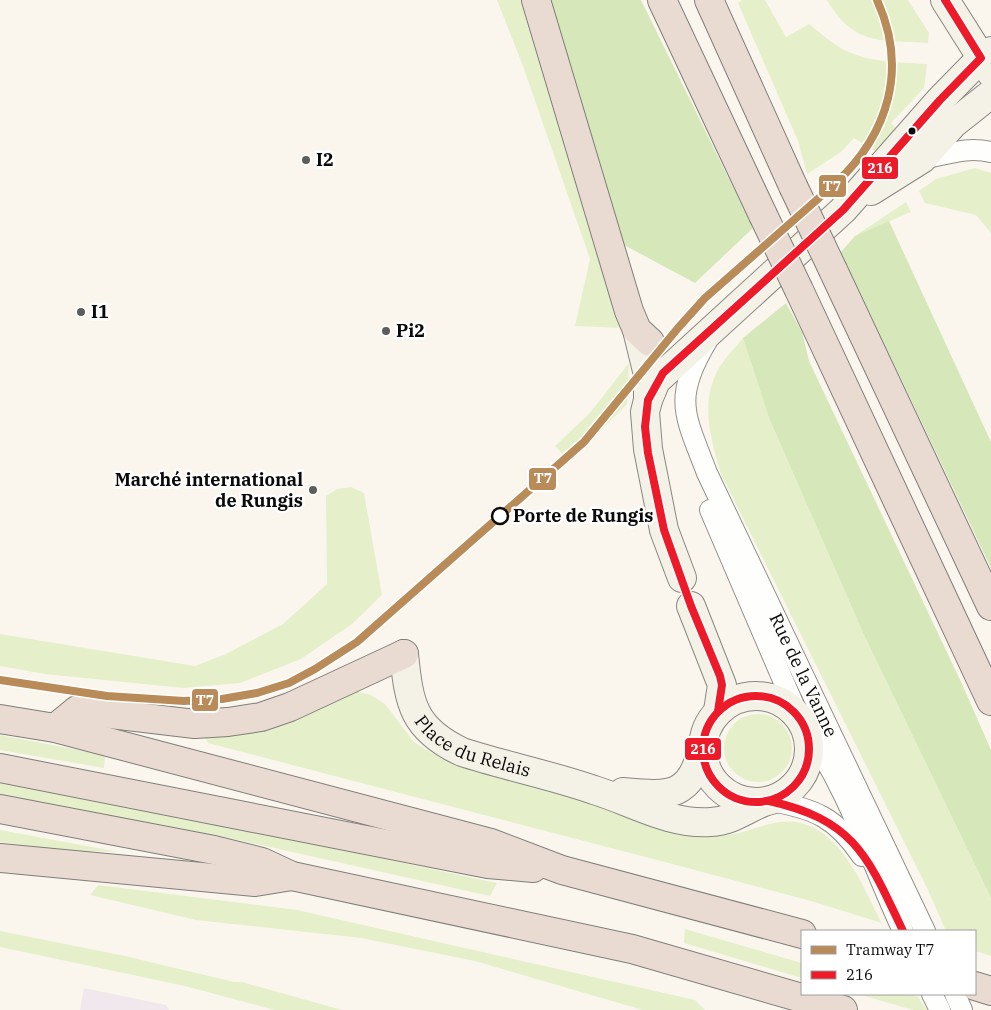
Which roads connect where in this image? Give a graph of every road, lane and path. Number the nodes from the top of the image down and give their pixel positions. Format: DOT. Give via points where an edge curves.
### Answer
graph roads {
  1 [pos="536,0"];
  2 [pos="662,0"];
  3 [pos="709,0"];
  4 [pos="945,0"];
  5 [pos="988,60"];
  6 [pos="991,94"];
  7 [pos="991,152"];
  8 [pos="922,159"];
  9 [pos="843,210"];
  10 [pos="643,336"];
  11 [pos="693,353"];
  12 [pos="648,400"];
  13 [pos="686,417"];
  14 [pos="682,578"];
  15 [pos="691,606"];
  16 [pos="991,606"];
  17 [pos="404,654"];
  18 [pos="991,701"];
  19 [pos="718,711"];
  20 [pos="0,719"];
  21 [pos="802,721"];
  22 [pos="55,728"];
  23 [pos="702,748"];
  24 [pos="0,768"];
  25 [pos="594,789"];
  26 [pos="767,801"];
  27 [pos="0,809"];
  28 [pos="0,858"];
  29 [pos="562,870"];
  30 [pos="292,876"];
  31 [pos="878,879"];
  32 [pos="903,930"];
  33 [pos="925,930"];
  34 [pos="801,934"];
  35 [pos="976,986"];
  36 [pos="991,991"];
  37 [pos="932,995"];
  38 [pos="955,995"];
  39 [pos="843,1010"];
  40 [pos="940,1010"];
  41 [pos="962,1010"];
  1 -- 10 [label="highway"];
  2 -- 18 [label="highway, bridge"];
  3 -- 16 [label="highway, bridge"];
  4 -- 5 [label="main road"];
  5 -- 9 [label="main road" via="940,100"];
  6 -- 8 [label="main road" via="953,124"];
  7 -- 8 [label="street" via="959,150"];
  8 -- 9 [label="main road"];
  9 -- 11 [label="main road" via="720,322"];
  10 -- 11 [label="main road" via="668,352"];
  10 -- 12 [label="main road"];
  11 -- 12 [label="main road" via="663,372"];
  11 -- 13 [label="street, Rue de la Vanne"];
  12 -- 14 [label="main road" via="645,427 648,453 664,530"];
  13 -- 21 [label="street, Rue de la Vanne" via="696,478"];
  13 -- 33 [label="street, Rue de la Vanne" via="707,473"];
  15 -- 19 [label="main road" via="722,685"];
  17 -- 22 [label="highway" via="290,707 261,717 195,724 77,710"];
  17 -- 25 [label="main road, Place du Relais" via="408,695 413,710 429,732 442,743 487,760"];
  19 -- 21 [label="main road" via="730,702 758,695 786,705"];
  19 -- 23 [label="main road" via="710,722"];
  20 -- 22 [label="highway"];
  21 -- 26 [label="main road" via="810,755 806,768 790,791"];
  21 -- 31 [label="street, Rue de la Vanne" via="828,762 870,851"];
  22 -- 29 [label="highway" via="491,843"];
  23 -- 25 [label="main road, Place du Relais" via="691,779 678,791 658,796"];
  23 -- 26 [label="main road" via="710,777 721,789 734,798 749,802"];
  24 -- 29 [label="highway" via="488,864"];
  25 -- 26 [label="main road, Place du Relais" via="660,816 699,822 727,820"];
  26 -- 31 [label="street" via="792,804 828,819 847,834"];
  27 -- 30 [label="highway" via="214,850 262,862"];
  28 -- 30 [label="highway" via="255,882"];
  29 -- 34 [label="highway"];
  30 -- 39 [label="highway" via="632,950"];
  31 -- 32 [label="street"];
  35 -- 36 [label="highway"];
  37 -- 40 [label="street"];
  38 -- 41 [label="street"];
}
